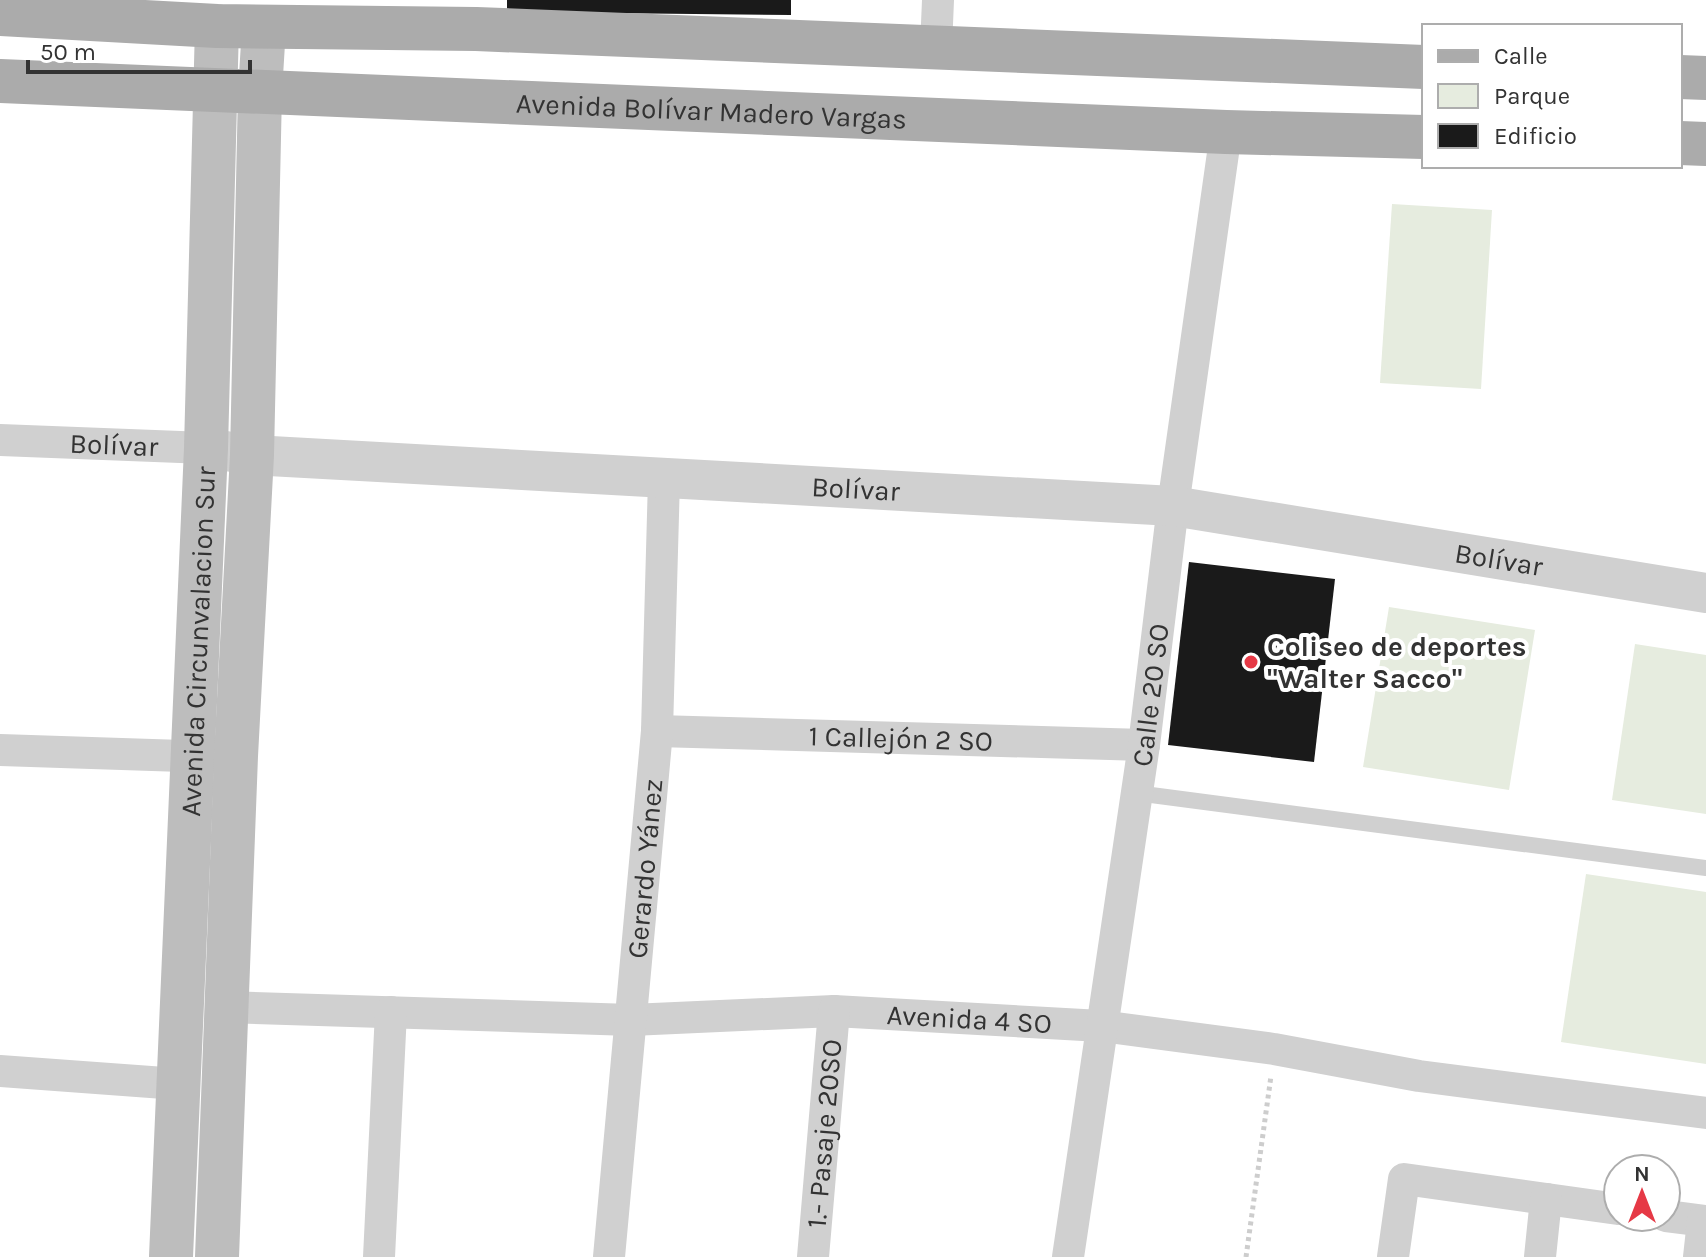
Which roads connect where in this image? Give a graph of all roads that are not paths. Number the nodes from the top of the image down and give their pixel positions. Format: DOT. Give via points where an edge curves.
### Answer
graph roads {
  1 [pos="938,0"];
  2 [pos="0,14"];
  3 [pos="477,15"];
  4 [pos="217,26"];
  5 [pos="264,27"];
  6 [pos="936,48"];
  7 [pos="1422,67"];
  8 [pos="1682,77"];
  9 [pos="1706,78"];
  10 [pos="0,81"];
  11 [pos="214,89"];
  12 [pos="260,92"];
  13 [pos="1226,132"];
  14 [pos="1422,137"];
  15 [pos="1682,143"];
  16 [pos="1706,144"];
  17 [pos="0,440"];
  18 [pos="206,448"];
  19 [pos="252,455"];
  20 [pos="664,479"];
  21 [pos="1173,506"];
  22 [pos="1706,593"];
  23 [pos="657,731"];
  24 [pos="1144,745"];
  25 [pos="0,750"];
  26 [pos="236,756"];
  27 [pos="191,758"];
  28 [pos="1136,793"];
  29 [pos="1706,868"];
  30 [pos="226,1007"];
  31 [pos="834,1011"];
  32 [pos="391,1012"];
  33 [pos="631,1020"];
  34 [pos="1101,1026"];
  35 [pos="0,1071"];
  36 [pos="178,1084"];
  37 [pos="1706,1113"];
  38 [pos="1546,1199"];
  39 [pos="1602,1207"];
  40 [pos="1682,1218"];
  41 [pos="1705,1221"];
  42 [pos="171,1257"];
  43 [pos="217,1257"];
  44 [pos="379,1257"];
  45 [pos="609,1257"];
  46 [pos="813,1257"];
  47 [pos="1068,1257"];
  48 [pos="1393,1257"];
  49 [pos="1540,1257"];
  50 [pos="1699,1257"];
  1 -- 6 [label="street"];
  2 -- 4 [label="main road"];
  3 -- 5 [label="main road"];
  3 -- 6 [label="main road"];
  4 -- 5 [label="main road"];
  4 -- 11 [label="main road, Avenida Circunvalacion Sur"];
  5 -- 12 [label="main road, Avenida Circunvalacion Sur"];
  6 -- 7 [label="main road"];
  8 -- 9 [label="main road"];
  10 -- 11 [label="main road, Avenida Bolívar Madero Vargas"];
  11 -- 12 [label="main road, Avenida Bolívar Madero Vargas"];
  11 -- 18 [label="main road, Avenida Circunvalacion Sur"];
  12 -- 13 [label="main road, Avenida Bolívar Madero Vargas"];
  12 -- 19 [label="main road, Avenida Circunvalacion Sur"];
  13 -- 14 [label="main road, Avenida Bolívar Madero Vargas"];
  13 -- 21 [label="street, Calle 20 SO"];
  15 -- 16 [label="main road"];
  17 -- 18 [label="street, Bolívar"];
  18 -- 19 [label="street, Bolívar"];
  18 -- 27 [label="main road, Avenida Circunvalacion Sur"];
  19 -- 20 [label="street, Bolívar"];
  19 -- 26 [label="main road, Avenida Circunvalacion Sur"];
  20 -- 21 [label="street, Bolívar"];
  20 -- 23 [label="street, Gerardo Yánez"];
  21 -- 22 [label="street, Bolívar"];
  21 -- 24 [label="street, Calle 20 SO"];
  23 -- 24 [label="street, 1 Callejón 2 SO"];
  23 -- 33 [label="street, Gerardo Yánez"];
  24 -- 28 [label="street, Calle 20 SO"];
  25 -- 27 [label="street"];
  26 -- 27 [label="street"];
  26 -- 30 [label="main road, Avenida Circunvalacion Sur"];
  27 -- 36 [label="main road, Avenida Circunvalacion Sur"];
  28 -- 29 [label="lane"];
  28 -- 34 [label="street, Calle 20 SO"];
  30 -- 32 [label="street, Avenida 4 SO"];
  30 -- 43 [label="main road, Avenida Circunvalacion Sur"];
  31 -- 33 [label="street, Avenida 4 SO"];
  31 -- 34 [label="street, Avenida 4 SO"];
  31 -- 46 [label="street, 1.- Pasaje 20SO"];
  32 -- 33 [label="street, Avenida 4 SO"];
  32 -- 44 [label="street"];
  33 -- 45 [label="street, Gerardo Yánez"];
  34 -- 37 [label="street, Avenida 4 SO" via="1274,1049 1419,1076"];
  34 -- 47 [label="street, Calle 20 SO"];
  35 -- 36 [label="street"];
  36 -- 42 [label="main road, Avenida Circunvalacion Sur"];
  38 -- 39 [label="street"];
  38 -- 48 [label="street" via="1404,1179"];
  38 -- 49 [label="street"];
  40 -- 41 [label="street"];
  41 -- 50 [label="street"];
}
